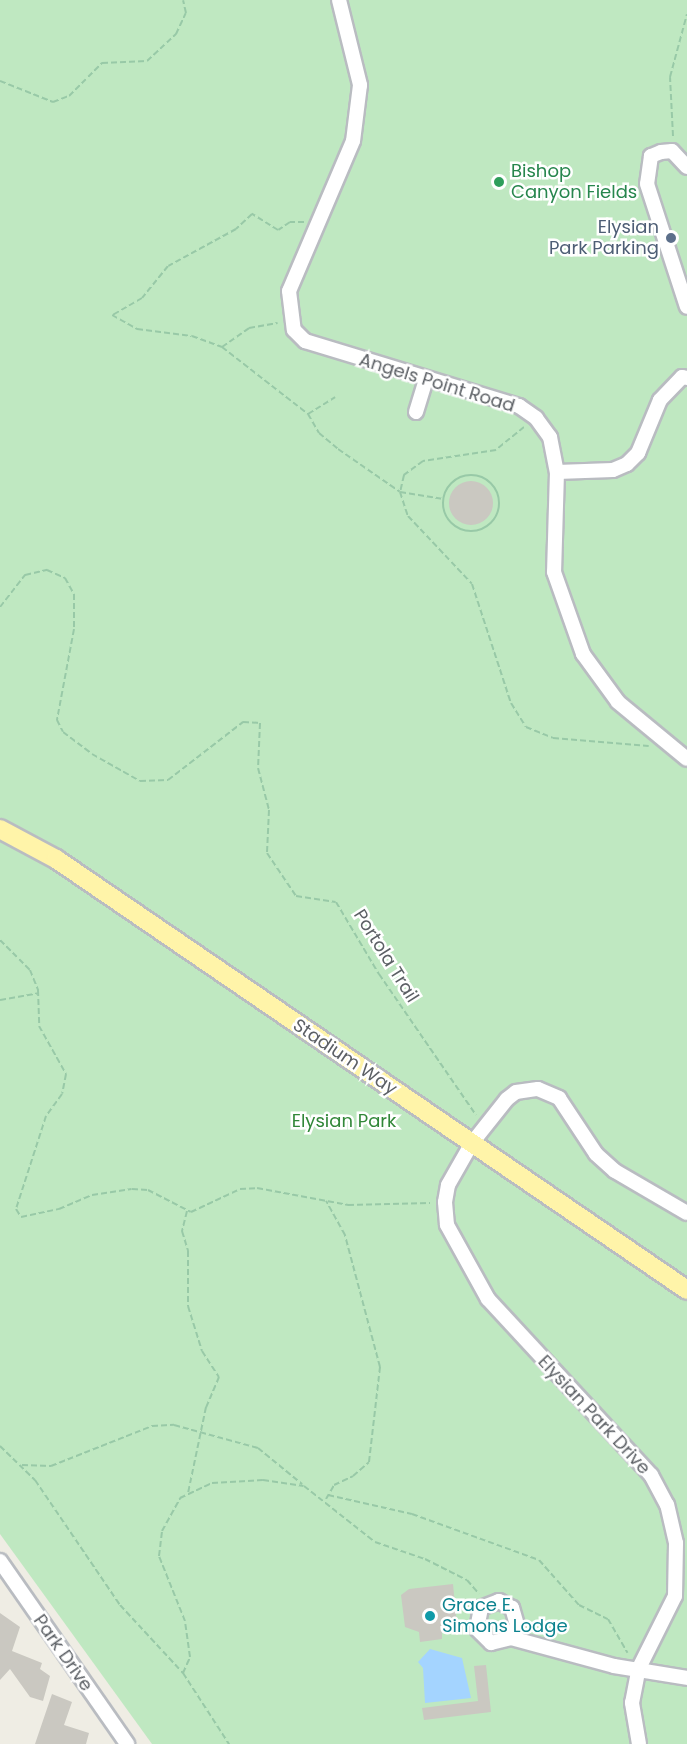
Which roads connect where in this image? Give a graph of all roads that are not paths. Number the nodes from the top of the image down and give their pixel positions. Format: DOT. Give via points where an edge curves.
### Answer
graph roads {
  1 [pos="339,0"];
  2 [pos="687,167"];
  3 [pos="686,304"];
  4 [pos="685,374"];
  5 [pos="426,380"];
  6 [pos="416,412"];
  7 [pos="557,472"];
  8 [pos="687,759"];
  9 [pos="0,829"];
  10 [pos="472,1143"];
  11 [pos="687,1213"];
  12 [pos="687,1290"];
  13 [pos="0,1561"];
  14 [pos="510,1638"];
  15 [pos="639,1668"];
  16 [pos="687,1678"];
  17 [pos="127,1744"];
  18 [pos="639,1744"];
  1 -- 5 [label="street, Angels Point Road" via="360,85 353,141 289,291 291,322 305,341"];
  2 -- 3 [label="street" via="672,151 651,156 647,184"];
  4 -- 7 [label="street" via="654,409 644,440 627,464 613,470"];
  5 -- 6 [label="street"];
  5 -- 7 [label="street, Angels Point Road" via="519,406 536,418 550,437"];
  7 -- 8 [label="street, Angels Point Road" via="554,572 562,605 599,679"];
  9 -- 10 [label="main road, Stadium Way" via="56,859"];
  10 -- 11 [label="street" via="516,1092 538,1089 559,1098 596,1154 615,1171"];
  10 -- 12 [label="main road, Stadium Way"];
  10 -- 15 [label="street, Elysian Park Drive" via="448,1185 447,1225 488,1299 651,1475 668,1504 676,1543 675,1596"];
  13 -- 17 [label="street, Park Drive"];
  14 -- 14 [label="street" via="517,1625 512,1608 499,1601 487,1603 476,1620 480,1636 491,1643"];
  14 -- 15 [label="street" via="614,1666"];
  15 -- 16 [label="street"];
  15 -- 18 [label="street, Elysian Park Drive" via="632,1703"];
}
